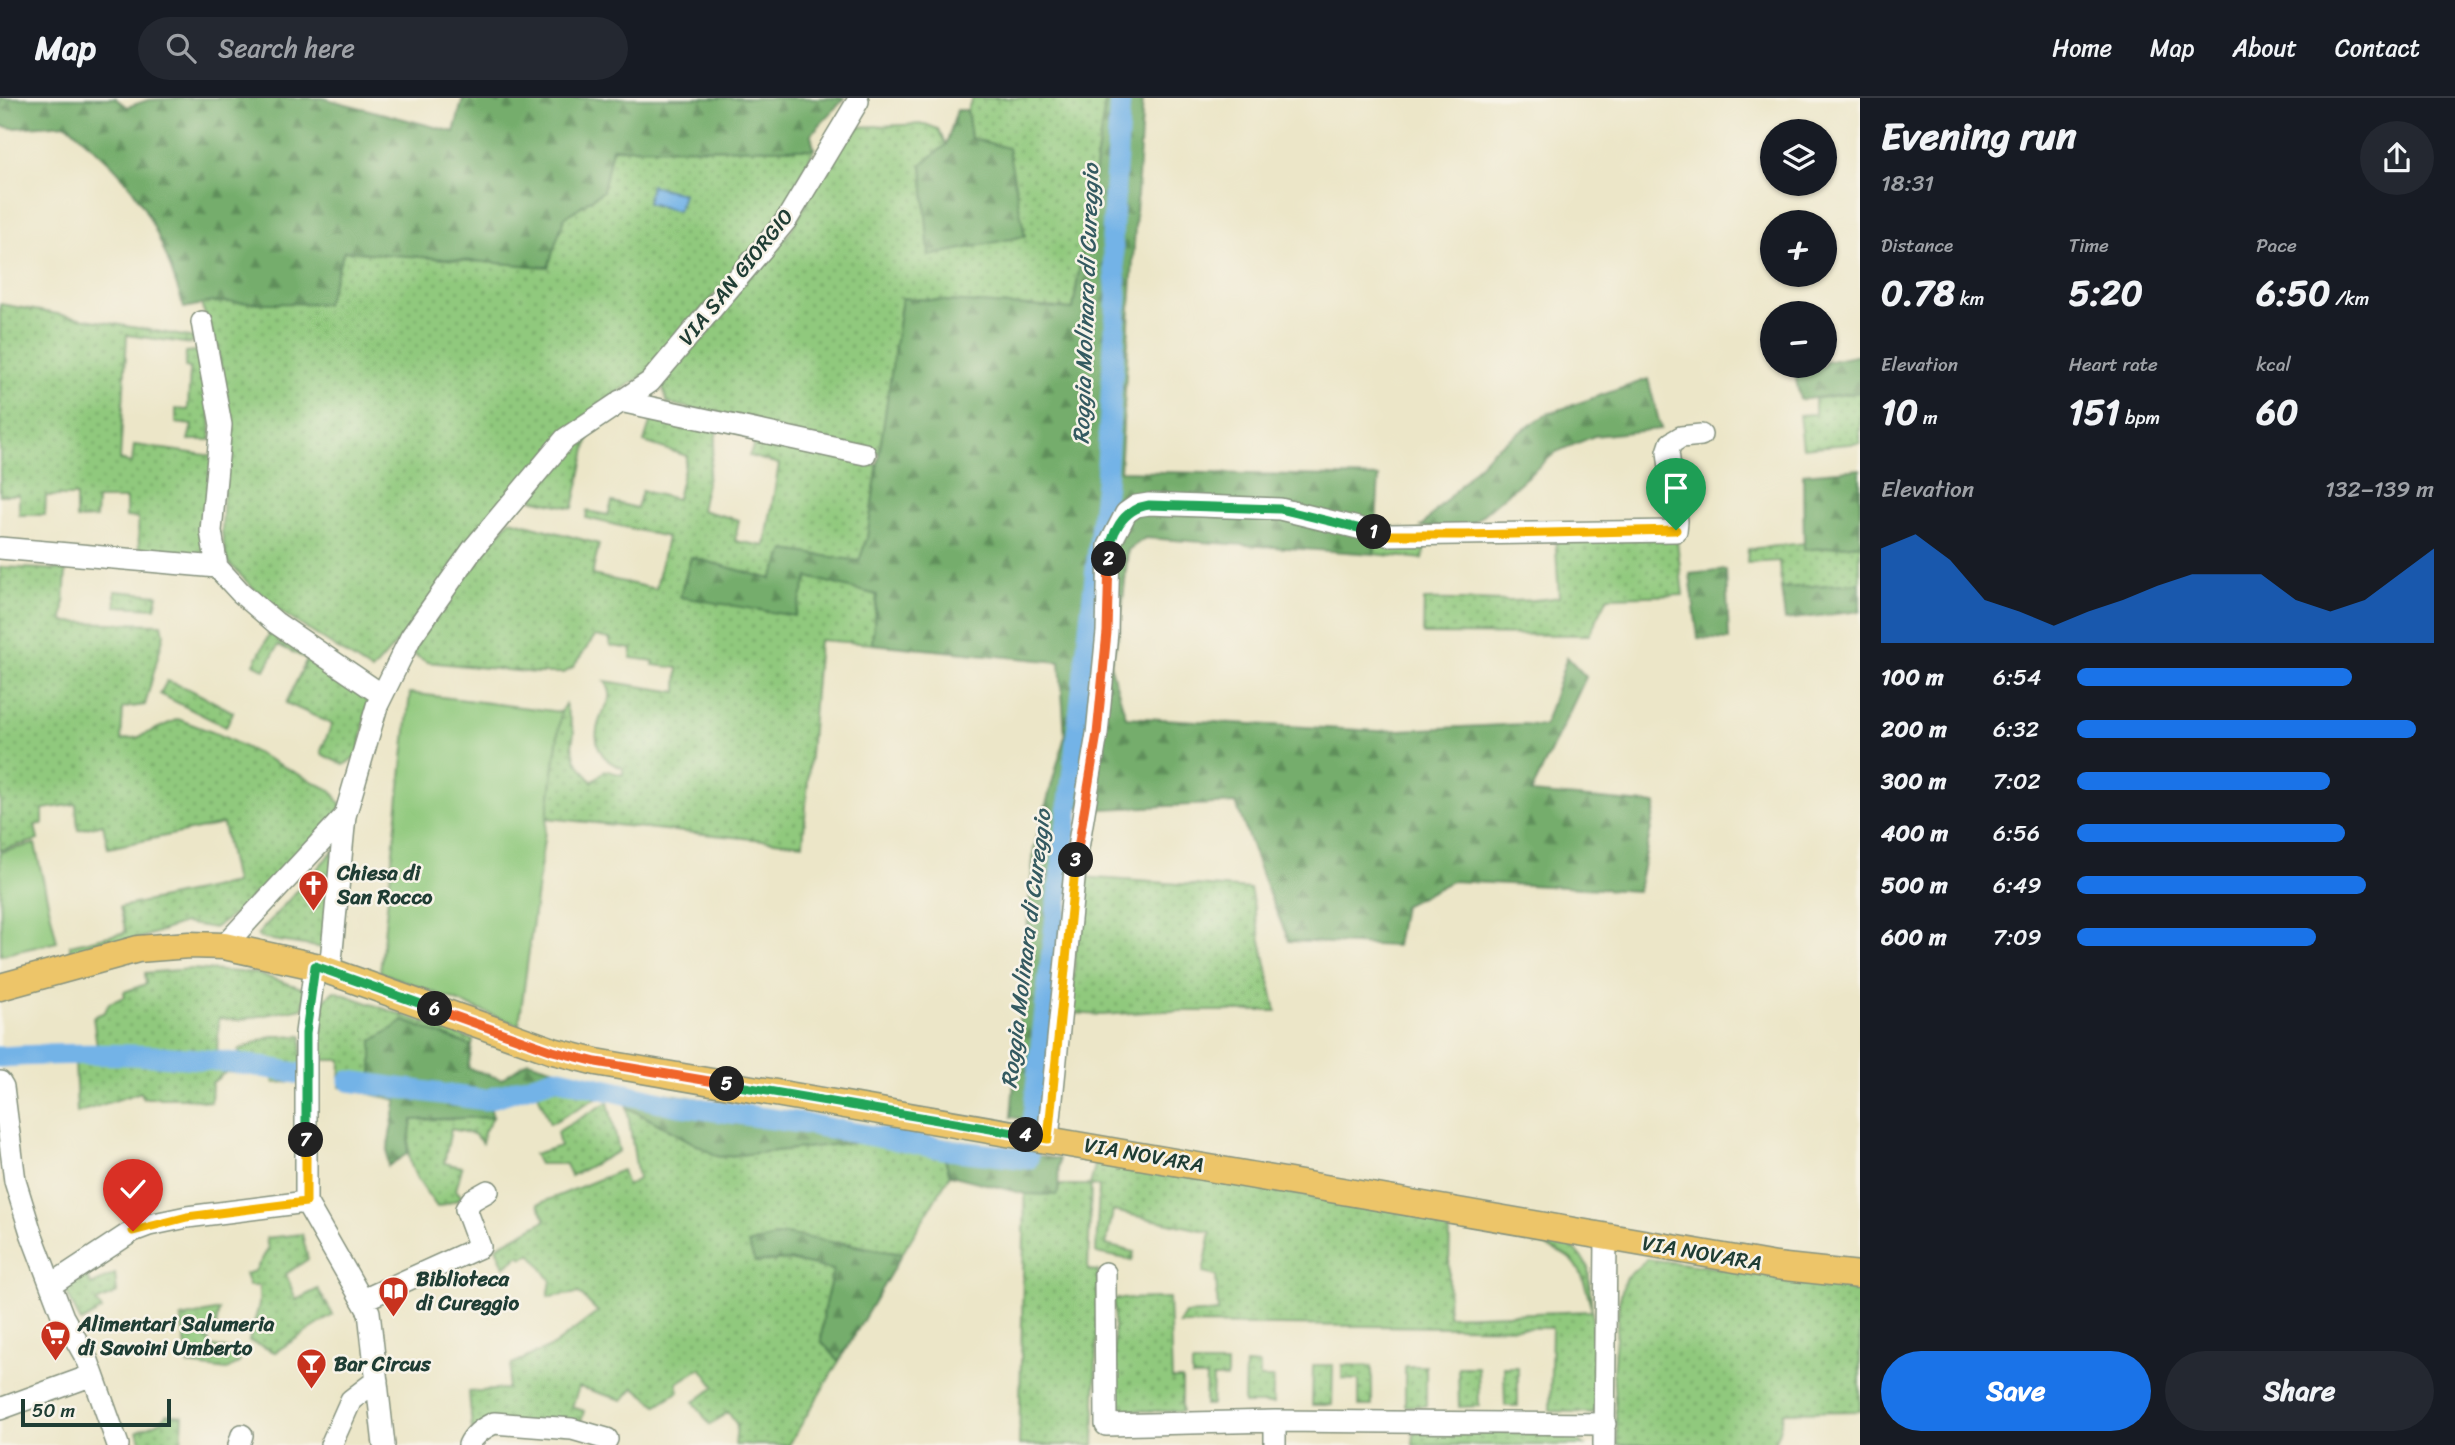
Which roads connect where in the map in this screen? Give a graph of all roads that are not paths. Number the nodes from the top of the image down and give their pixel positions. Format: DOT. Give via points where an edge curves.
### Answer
graph roads {
  1 [pos="858,101"];
  2 [pos="202,323"];
  3 [pos="620,401"];
  4 [pos="1701,435"];
  5 [pos="865,454"];
  6 [pos="0,548"];
  7 [pos="217,567"];
  8 [pos="382,695"];
  9 [pos="345,816"];
  10 [pos="224,946"];
  11 [pos="323,968"];
  12 [pos="0,987"];
  13 [pos="0,1082"];
  14 [pos="1037,1137"];
  15 [pos="488,1191"];
  16 [pos="306,1202"];
  17 [pos="1606,1237"];
  18 [pos="1105,1273"];
  19 [pos="1860,1275"];
  20 [pos="51,1285"];
  21 [pos="366,1306"];
  22 [pos="93,1375"];
  23 [pos="377,1380"];
  24 [pos="0,1409"];
  25 [pos="1275,1421"];
  26 [pos="1605,1435"];
  27 [pos="607,1439"];
  28 [pos="118,1445"];
  29 [pos="331,1445"];
  30 [pos="384,1445"];
  31 [pos="469,1445"];
  32 [pos="1275,1445"];
  1 -- 3 [label="street, VIA SAN GIORGIO" via="787,219 650,382"];
  2 -- 7 [label="street" via="221,425 211,531"];
  3 -- 5 [label="street"];
  3 -- 8 [label="street, VIA SAN GIORGIO" via="565,439 473,549 411,638"];
  4 -- 14 [label="street" via="1681,437 1671,443 1668,452 1676,530 1387,535 1280,509 1149,505 1126,513 1110,546 1097,734"];
  6 -- 7 [label="street"];
  7 -- 8 [label="street" via="276,623"];
  8 -- 9 [label="street, VIA SAN GIORGIO"];
  9 -- 10 [label="street"];
  9 -- 11 [label="street"];
  10 -- 11 [label="main road, VIA NOVARA"];
  10 -- 12 [label="main road, VIA NOVARA" via="138,949"];
  11 -- 14 [label="main road, VIA NOVARA" via="553,1051 596,1062"];
  11 -- 16 [label="street" via="306,1033"];
  13 -- 20 [label="street" via="15,1181"];
  14 -- 17 [label="main road, VIA NOVARA"];
  15 -- 21 [label="street" via="466,1209 480,1247"];
  16 -- 20 [label="street" via="149,1225"];
  16 -- 21 [label="street"];
  17 -- 19 [label="main road, VIA NOVARA" via="1776,1266"];
  17 -- 26 [label="street"];
  18 -- 25 [label="street" via="1106,1425"];
  20 -- 22 [label="street"];
  21 -- 23 [label="street"];
  22 -- 24 [label="street"];
  22 -- 28 [label="street"];
  23 -- 29 [label="street" via="351,1400"];
  23 -- 30 [label="street"];
  25 -- 26 [label="street"];
  25 -- 32 [label="street"];
  27 -- 31 [label="street" via="572,1429 494,1423"];
}
